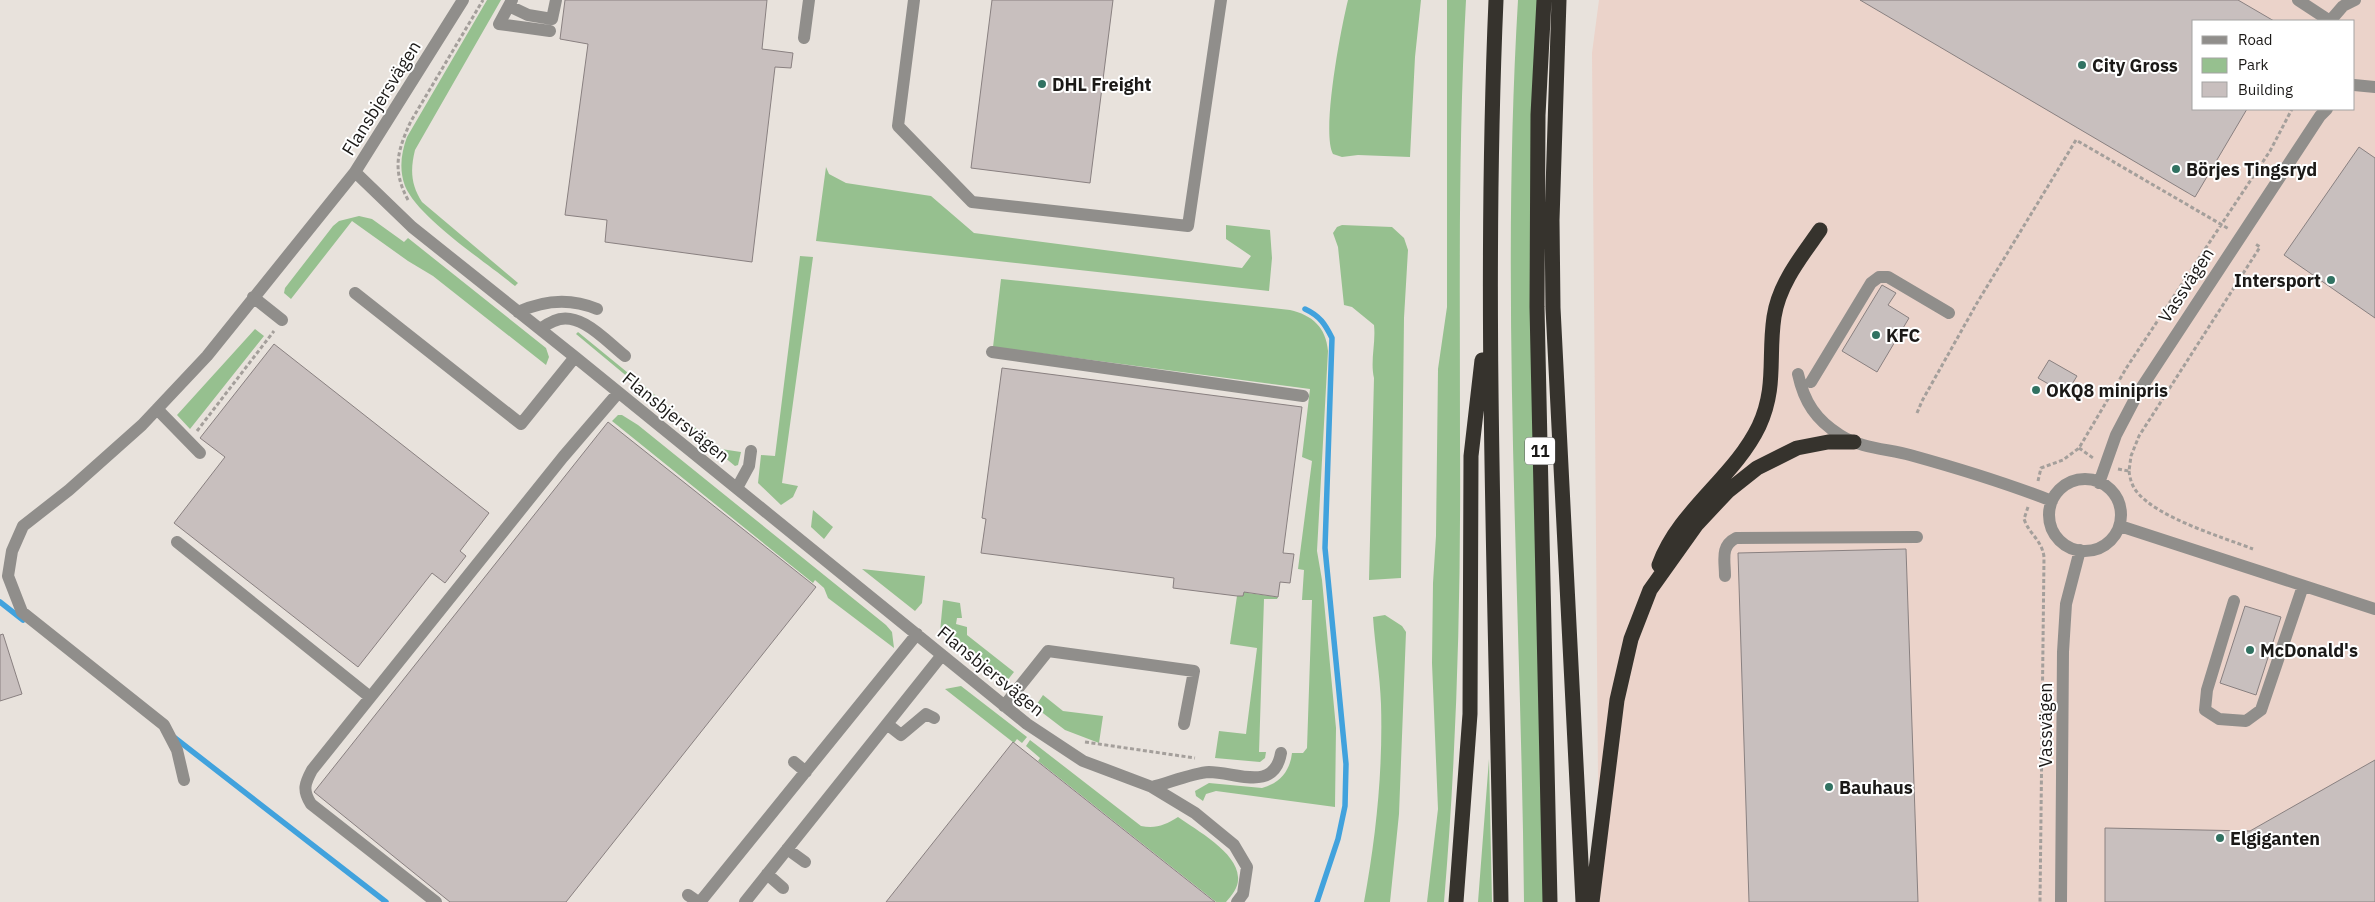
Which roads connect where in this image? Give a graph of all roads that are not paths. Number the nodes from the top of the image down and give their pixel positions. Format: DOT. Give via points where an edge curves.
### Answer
graph roads {
  1 [pos="463,0"];
  2 [pos="556,0"];
  3 [pos="809,0"];
  4 [pos="914,0"];
  5 [pos="1221,0"];
  6 [pos="1496,0"];
  7 [pos="1544,0"];
  8 [pos="1559,0"];
  9 [pos="2298,0"];
  10 [pos="2356,0"];
  11 [pos="510,3"];
  12 [pos="2328,20"];
  13 [pos="2331,20"];
  14 [pos="550,31"];
  15 [pos="804,38"];
  16 [pos="2355,85"];
  17 [pos="2375,87"];
  18 [pos="2323,111"];
  19 [pos="355,172"];
  20 [pos="1820,230"];
  21 [pos="355,293"];
  22 [pos="253,297"];
  23 [pos="1489,306"];
  24 [pos="597,309"];
  25 [pos="518,312"];
  26 [pos="1949,313"];
  27 [pos="282,320"];
  28 [pos="540,329"];
  29 [pos="992,352"];
  30 [pos="625,356"];
  31 [pos="575,357"];
  32 [pos="1798,374"];
  33 [pos="1811,382"];
  34 [pos="618,394"];
  35 [pos="1303,396"];
  36 [pos="157,409"];
  37 [pos="1854,442"];
  38 [pos="751,451"];
  39 [pos="200,453"];
  40 [pos="2099,482"];
  41 [pos="737,488"];
  42 [pos="2052,501"];
  43 [pos="2120,526"];
  44 [pos="1917,537"];
  45 [pos="177,542"];
  46 [pos="2080,550"];
  47 [pos="1725,576"];
  48 [pos="2303,586"];
  49 [pos="1650,590"];
  50 [pos="2234,601"];
  51 [pos="2375,609"];
  52 [pos="918,634"];
  53 [pos="942,654"];
  54 [pos="370,697"];
  55 [pos="1004,706"];
  56 [pos="934,718"];
  57 [pos="888,724"];
  58 [pos="1184,724"];
  59 [pos="1281,753"];
  60 [pos="794,762"];
  61 [pos="806,772"];
  62 [pos="184,780"];
  63 [pos="1152,787"];
  64 [pos="788,849"];
  65 [pos="805,862"];
  66 [pos="767,874"];
  67 [pos="783,888"];
  68 [pos="696,900"];
  69 [pos="436,902"];
  70 [pos="745,902"];
  71 [pos="1237,902"];
  72 [pos="1456,902"];
  73 [pos="1501,902"];
  74 [pos="1550,902"];
  75 [pos="1583,902"];
  76 [pos="1592,902"];
  77 [pos="2061,902"];
  1 -- 19 [label="street, Flansbjersvägen"];
  2 -- 11 [label="street" via="552,19 528,15"];
  3 -- 15 [label="street"];
  4 -- 5 [label="street" via="898,126 972,202 1188,226"];
  6 -- 23 [label="highway" via="1490,135"];
  7 -- 74 [label="highway, 11" via="1538,144 1537,307"];
  8 -- 75 [label="highway" via="1552,202 1553,308"];
  9 -- 12 [label="street"];
  10 -- 13 [label="street" via="2342,6"];
  11 -- 14 [label="street" via="499,24"];
  16 -- 17 [label="street"];
  18 -- 40 [label="street, Vassvägen" via="2138,393 2124,417"];
  19 -- 22 [label="street"];
  19 -- 25 [label="street, Flansbjersvägen" via="412,227"];
  20 -- 49 [label="highway" via="1788,276 1778,300 1772,330 1771,387 1758,427 1733,466 1682,524 1663,555"];
  21 -- 31 [label="street" via="522,424"];
  22 -- 27 [label="street"];
  22 -- 36 [label="street" via="207,356"];
  23 -- 72 [label="highway" via="1471,456 1470,714"];
  23 -- 73 [label="highway"];
  24 -- 25 [label="street" via="580,302 558,301 532,305"];
  25 -- 28 [label="street, Flansbjersvägen"];
  26 -- 33 [label="street" via="1888,277 1880,277 1871,283"];
  28 -- 30 [label="street" via="554,320 567,318 581,322"];
  28 -- 31 [label="street, Flansbjersvägen"];
  29 -- 35 [label="street"];
  31 -- 34 [label="street, Flansbjersvägen"];
  32 -- 37 [label="street" via="1802,393 1810,407 1826,424"];
  34 -- 41 [label="street, Flansbjersvägen"];
  34 -- 54 [label="street" via="563,457"];
  36 -- 39 [label="street"];
  36 -- 62 [label="street" via="69,490 23,526 12,551 8,576 22,612 164,725 177,750"];
  37 -- 42 [label="street" via="1930,461"];
  37 -- 49 [label="highway" via="1828,442 1798,448 1750,473 1728,490 1697,524"];
  38 -- 41 [label="street" via="749,466"];
  40 -- 42 [label="street" via="2074,480 2063,486"];
  40 -- 43 [label="street" via="2108,486 2119,501"];
  41 -- 52 [label="street, Flansbjersvägen"];
  42 -- 46 [label="street" via="2050,521 2055,535 2064,544"];
  43 -- 46 [label="street" via="2114,537 2101,547"];
  43 -- 48 [label="street"];
  44 -- 47 [label="street" via="1736,538 1728,542 1724,550"];
  45 -- 54 [label="street"];
  46 -- 77 [label="street, Vassvägen" via="2066,604 2063,652"];
  48 -- 50 [label="street" via="2261,710 2246,721 2220,719 2205,710 2207,690"];
  48 -- 51 [label="street"];
  49 -- 76 [label="highway" via="1631,639 1617,700"];
  52 -- 53 [label="street, Flansbjersvägen"];
  52 -- 61 [label="street"];
  53 -- 55 [label="street, Flansbjersvägen"];
  53 -- 57 [label="street"];
  54 -- 69 [label="street" via="312,770 304,785 305,795 311,804"];
  55 -- 58 [label="street" via="1048,651 1194,671"];
  55 -- 63 [label="street, Flansbjersvägen" via="1083,761"];
  56 -- 57 [label="street" via="926,714 901,735"];
  57 -- 64 [label="street"];
  59 -- 63 [label="street" via="1274,771 1267,777 1208,772"];
  60 -- 61 [label="street"];
  61 -- 68 [label="street"];
  63 -- 71 [label="street, Flansbjersvägen" via="1195,813 1234,845 1247,867 1244,894"];
  64 -- 65 [label="street"];
  64 -- 66 [label="street"];
  66 -- 67 [label="street"];
  66 -- 70 [label="street"];
}
